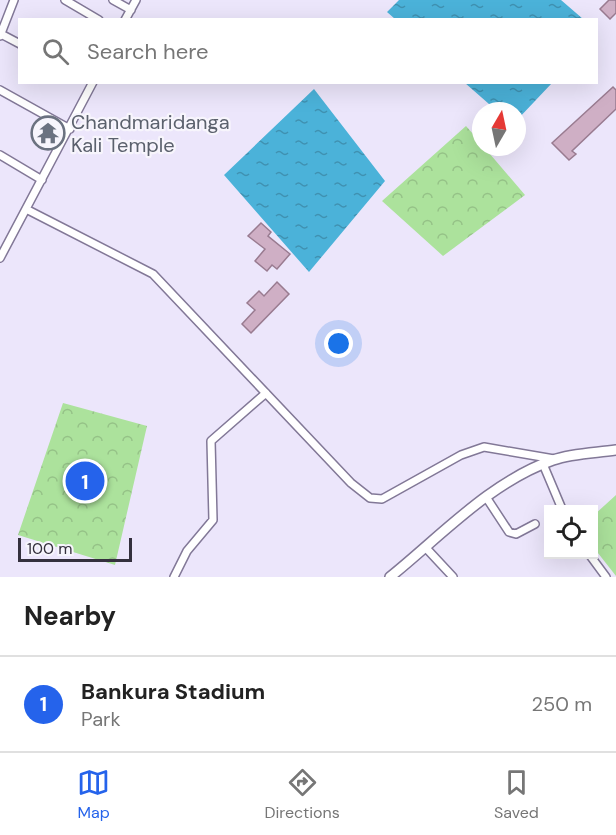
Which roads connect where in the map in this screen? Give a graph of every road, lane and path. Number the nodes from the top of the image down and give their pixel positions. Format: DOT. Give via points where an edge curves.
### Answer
graph roads {
  1 [pos="14,0"];
  2 [pos="65,0"];
  3 [pos="113,0"];
  4 [pos="136,0"];
  5 [pos="131,10"];
  6 [pos="96,18"];
  7 [pos="127,18"];
  8 [pos="1,31"];
  9 [pos="18,43"];
  10 [pos="91,84"];
  11 [pos="0,90"];
  12 [pos="70,129"];
  13 [pos="0,155"];
  14 [pos="42,180"];
  15 [pos="26,209"];
  16 [pos="0,258"];
  17 [pos="266,393"];
  18 [pos="616,450"];
  19 [pos="554,459"];
  20 [pos="543,464"];
  21 [pos="486,497"];
  22 [pos="560,505"];
  23 [pos="535,524"];
  24 [pos="426,548"];
  25 [pos="592,559"];
  26 [pos="174,577"];
  27 [pos="390,577"];
  28 [pos="453,577"];
  29 [pos="606,577"];
  1 -- 8 [label="street"];
  2 -- 6 [label="street"];
  3 -- 5 [label="street"];
  4 -- 5 [label="street"];
  5 -- 7 [label="street"];
  8 -- 9 [label="street"];
  10 -- 12 [label="street"];
  11 -- 12 [label="street"];
  12 -- 14 [label="street"];
  13 -- 14 [label="street"];
  14 -- 15 [label="street"];
  15 -- 16 [label="street"];
  15 -- 17 [label="street" via="153,274"];
  17 -- 19 [label="street" via="370,498 382,499 461,455 484,447"];
  17 -- 26 [label="street" via="212,441 213,520 187,551"];
  18 -- 19 [label="street"];
  19 -- 20 [label="street"];
  20 -- 21 [label="street"];
  20 -- 22 [label="street"];
  21 -- 23 [label="street" via="509,532 516,534"];
  21 -- 24 [label="street"];
  24 -- 27 [label="street"];
  24 -- 28 [label="street"];
  25 -- 29 [label="street"];
}
